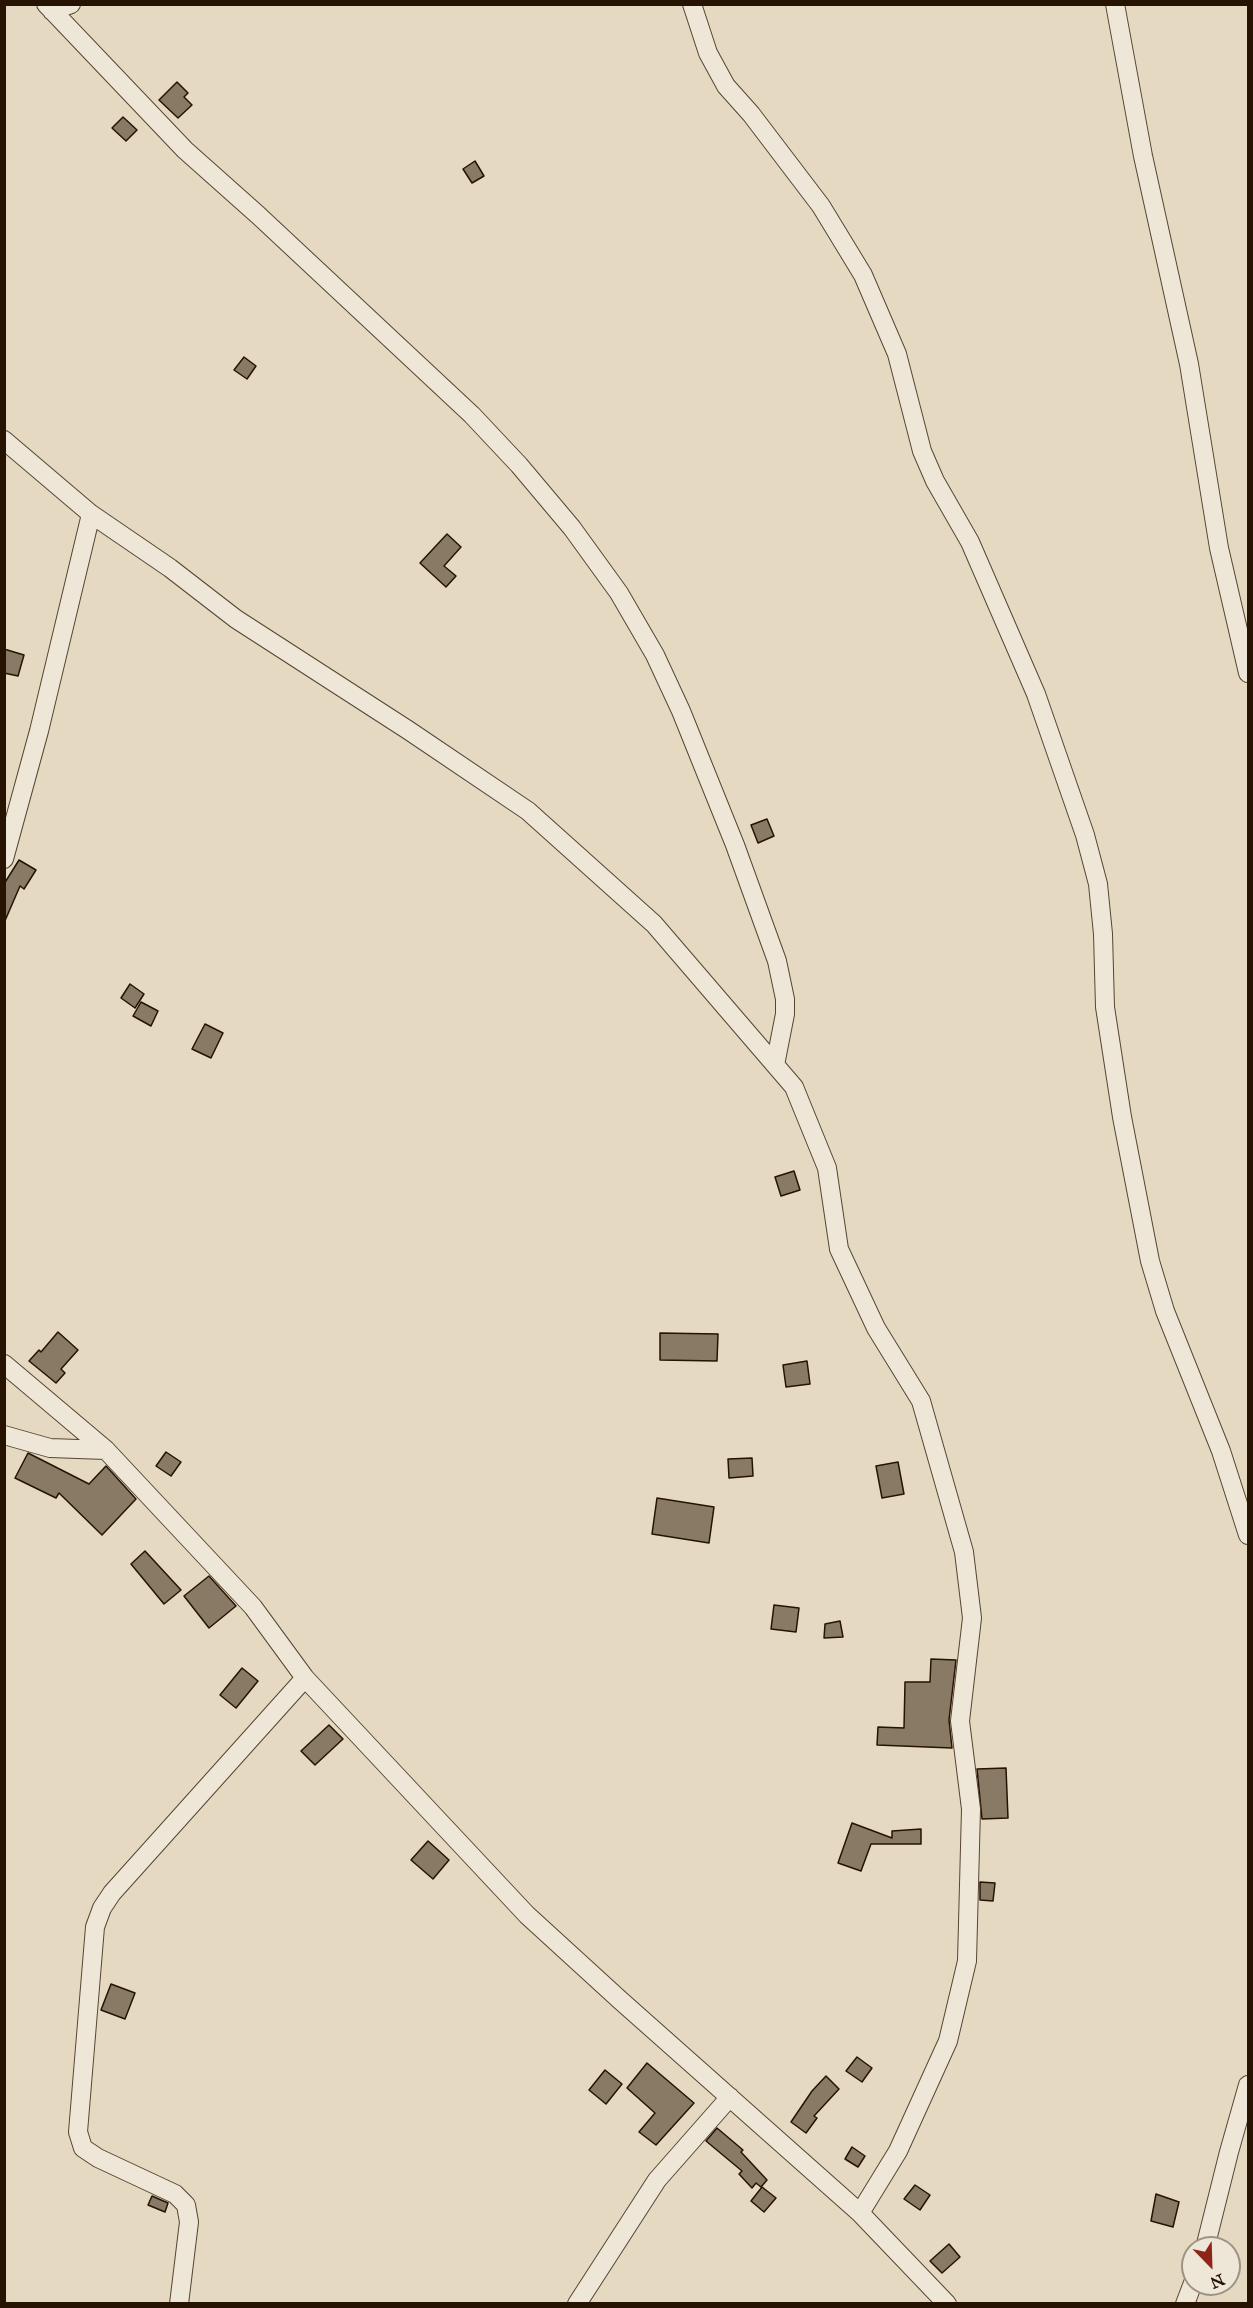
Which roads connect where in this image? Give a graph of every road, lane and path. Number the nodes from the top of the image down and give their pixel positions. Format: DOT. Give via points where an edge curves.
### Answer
graph roads {
  1 [pos="70,4"];
  2 [pos="692,4"];
  3 [pos="1115,4"];
  4 [pos="49,8"];
  5 [pos="4,440"];
  6 [pos="91,514"];
  7 [pos="1248,674"];
  8 [pos="4,859"];
  9 [pos="776,1065"];
  10 [pos="4,1364"];
  11 [pos="4,1435"];
  12 [pos="106,1450"];
  13 [pos="1248,1535"];
  14 [pos="305,1678"];
  15 [pos="1248,2085"];
  16 [pos="730,2097"];
  17 [pos="860,2213"];
  18 [pos="1208,2236"];
  19 [pos="179,2304"];
  20 [pos="577,2304"];
  21 [pos="947,2304"];
  1 -- 4 [label="street"];
  2 -- 13 [label="street" via="708,53 726,86 821,206 863,275 897,354 928,466 970,542 1053,739 1098,884 1106,1007 1126,1141 1150,1261 1165,1311 1221,1450"];
  3 -- 7 [label="street" via="1143,156 1189,364 1219,548"];
  4 -- 9 [label="street" via="185,150 472,415 519,465 613,584 655,655 676,701 777,961 785,999"];
  5 -- 6 [label="street"];
  6 -- 8 [label="street"];
  6 -- 9 [label="street" via="236,619 528,811 654,924"];
  9 -- 17 [label="street" via="794,1087 827,1168 839,1249 876,1328 921,1401 964,1552 972,1618 960,1721 971,1809 967,1961 948,2041 898,2151"];
  10 -- 12 [label="street"];
  11 -- 12 [label="street" via="51,1448"];
  12 -- 14 [label="street" via="253,1606"];
  14 -- 16 [label="street" via="527,1915"];
  14 -- 19 [label="street" via="112,1893 95,1927 78,2132 83,2148 175,2194 186,2205 189,2222"];
  15 -- 18 [label="street"];
  16 -- 17 [label="street"];
  16 -- 20 [label="street" via="657,2180"];
  17 -- 21 [label="street"];
}
